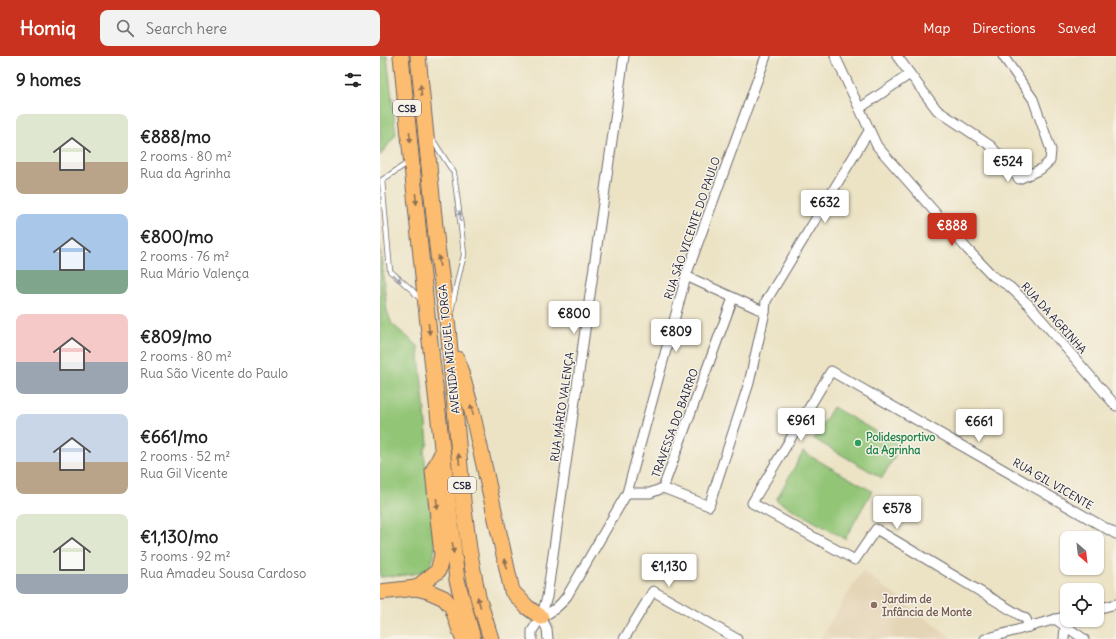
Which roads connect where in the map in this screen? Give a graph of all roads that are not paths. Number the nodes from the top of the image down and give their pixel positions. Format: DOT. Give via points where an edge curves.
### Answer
graph roads {
  1 [pos="401,56"];
  2 [pos="418,56"];
  3 [pos="624,56"];
  4 [pos="766,56"];
  5 [pos="835,56"];
  6 [pos="897,56"];
  7 [pos="1003,56"];
  8 [pos="910,74"];
  9 [pos="860,108"];
  10 [pos="425,129"];
  11 [pos="869,131"];
  12 [pos="412,160"];
  13 [pos="686,276"];
  14 [pos="733,298"];
  15 [pos="426,306"];
  16 [pos="765,312"];
  17 [pos="448,328"];
  18 [pos="1116,406"];
  19 [pos="442,453"];
  20 [pos="663,488"];
  21 [pos="627,493"];
  22 [pos="1116,534"];
  23 [pos="416,588"];
  24 [pos="380,592"];
  25 [pos="1116,604"];
  26 [pos="1104,607"];
  27 [pos="541,617"];
  28 [pos="1060,618"];
  29 [pos="1055,619"];
  30 [pos="1060,622"];
  31 [pos="1029,627"];
  32 [pos="1065,627"];
  33 [pos="1066,627"];
  34 [pos="997,638"];
  35 [pos="463,639"];
  36 [pos="473,639"];
  37 [pos="490,639"];
  38 [pos="532,639"];
  39 [pos="548,639"];
  40 [pos="624,639"];
  41 [pos="737,639"];
  42 [pos="985,639"];
  43 [pos="1064,639"];
  44 [pos="1084,639"];
  1 -- 12 [label="highway, AVENIDA MIGUEL TORGA / CSB, one-way"];
  10 -- 2 [label="highway, AVENIDA MIGUEL TORGA / CSB, one-way"];
  3 -- 27 [label="street, RUA MÁRIO VALENÇA" via="547,597"];
  4 -- 13 [label="street, RUA SÃO VICENTE DO PAULO"];
  5 -- 9 [label="street, RUA DA AGRINHA"];
  6 -- 8 [label="street"];
  7 -- 8 [label="street" via="1033,99 1051,150 1050,162 1019,179 991,146 937,110"];
  8 -- 9 [label="street"];
  9 -- 11 [label="street, RUA DA AGRINHA"];
  17 -- 10 [label="highway, AVENIDA MIGUEL TORGA / CSB, one-way"];
  17 -- 10 [label="lane, one-way" via="464,255 462,235 454,173"];
  11 -- 16 [label="street" via="766,301"];
  11 -- 18 [label="street, RUA DA AGRINHA" via="877,146 968,250 993,276 1010,287 1028,304"];
  12 -- 15 [label="highway, AVENIDA MIGUEL TORGA / CSB, one-way"];
  12 -- 15 [label="lane, one-way" via="382,180 390,271"];
  13 -- 14 [label="street"];
  13 -- 21 [label="street, RUA SÃO VICENTE DO PAULO"];
  14 -- 16 [label="street"];
  14 -- 20 [label="street, TRAVESSA DO BAIRRO"];
  15 -- 19 [label="highway, AVENIDA MIGUEL TORGA / CSB, one-way"];
  16 -- 20 [label="street" via="749,383 709,506"];
  27 -- 17 [label="highway, one-way" via="526,607 512,591 471,407"];
  37 -- 17 [label="highway, AVENIDA MIGUEL TORGA / CSB, one-way" via="478,597 469,549"];
  19 -- 23 [label="highway, one-way" via="433,470 442,555 438,571"];
  19 -- 36 [label="highway, AVENIDA MIGUEL TORGA / CSB, one-way" via="457,580"];
  20 -- 21 [label="street" via="650,493"];
  21 -- 27 [label="street, RUA SÃO VICENTE DO PAULO" via="567,596 560,606"];
  22 -- 31 [label="street, RUA GIL VICENTE" via="832,371 752,502 855,560 876,529 1026,620"];
  23 -- 24 [label="highway"];
  23 -- 35 [label="highway" via="444,598 452,607"];
  25 -- 26 [label="street"];
  27 -- 38 [label="street, RUA MÁRIO VALENÇA" via="532,630"];
  27 -- 39 [label="street" via="547,629"];
  28 -- 29 [label="street"];
  29 -- 30 [label="street"];
  29 -- 31 [label="street"];
  31 -- 34 [label="street"];
  32 -- 43 [label="street"];
  33 -- 44 [label="street"];
  34 -- 42 [label="street"];
  40 -- 41 [label="street" via="653,591"];
}
